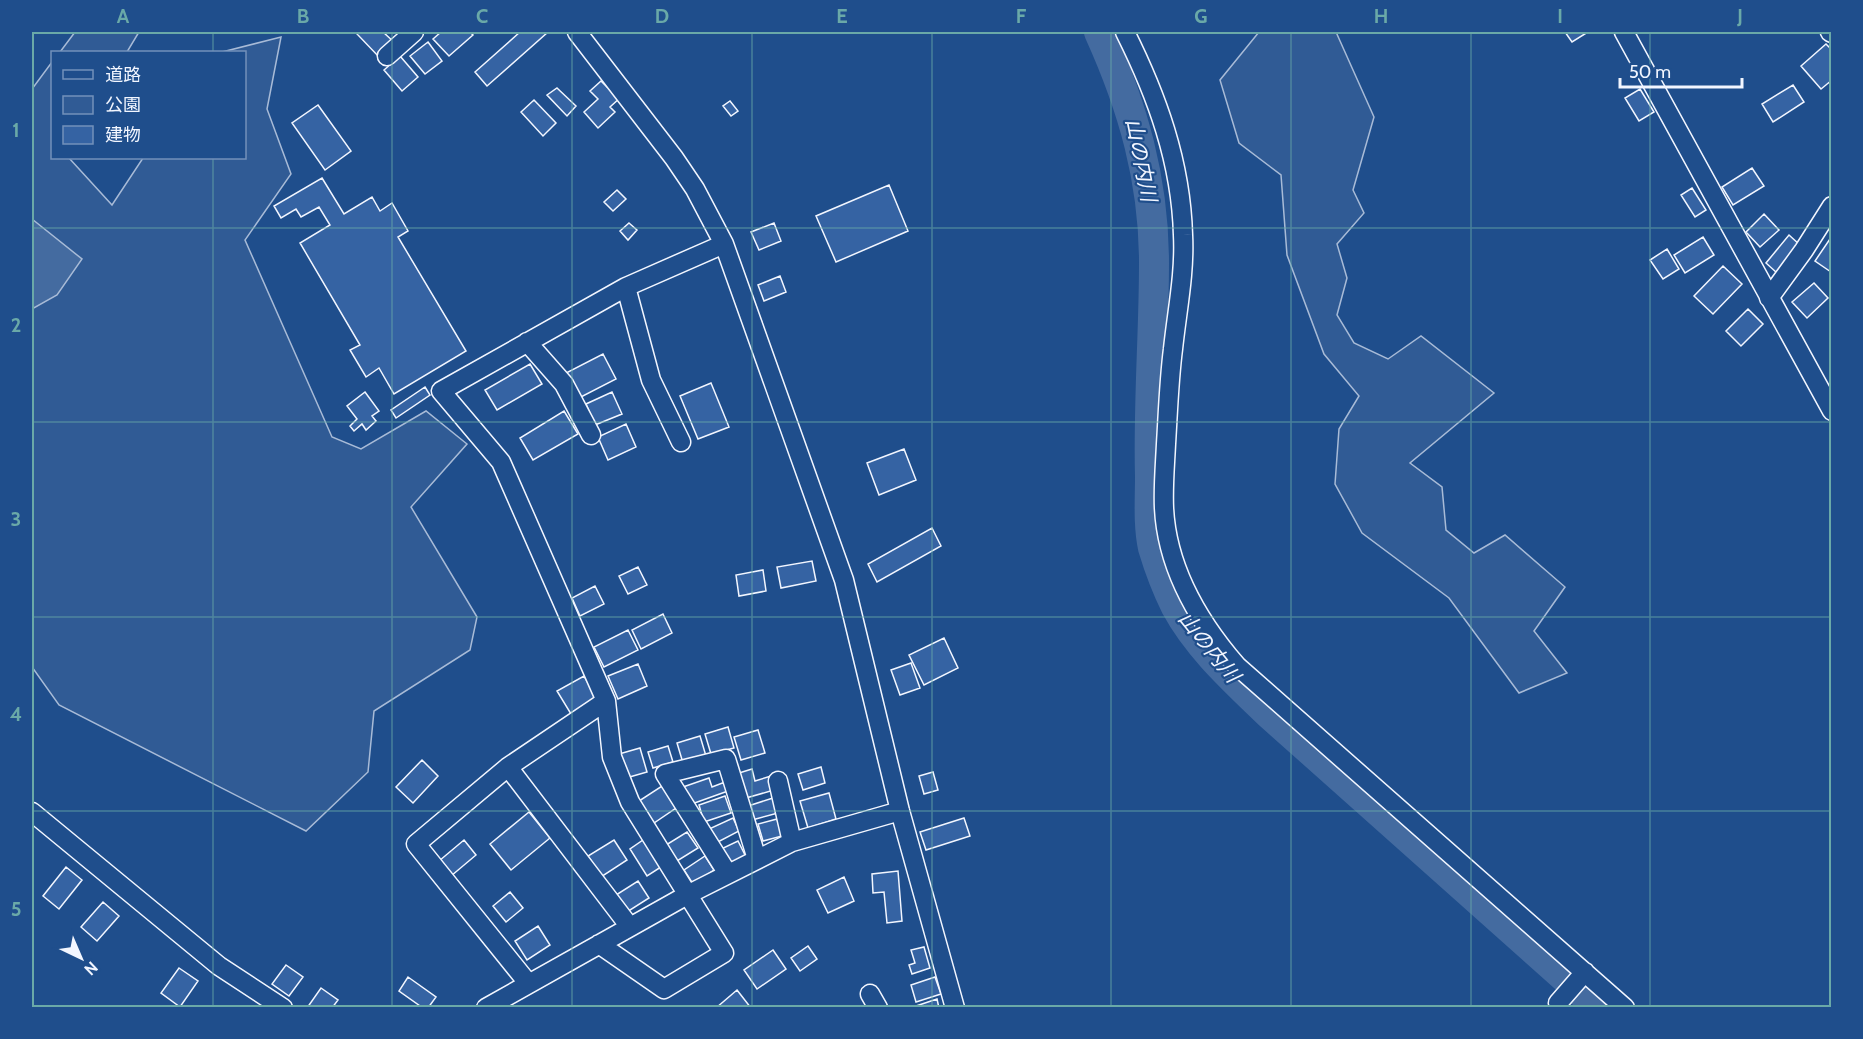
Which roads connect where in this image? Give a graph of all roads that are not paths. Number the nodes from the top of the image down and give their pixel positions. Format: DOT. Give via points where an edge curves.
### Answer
graph roads {
  1 [pos="414,32"];
  2 [pos="577,32"];
  3 [pos="1125,32"];
  4 [pos="1624,32"];
  5 [pos="387,56"];
  6 [pos="1832,206"];
  7 [pos="724,244"];
  8 [pos="626,287"];
  9 [pos="1769,298"];
  10 [pos="527,342"];
  11 [pos="1832,411"];
  12 [pos="591,435"];
  13 [pos="681,442"];
  14 [pos="606,701"];
  15 [pos="508,766"];
  16 [pos="778,781"];
  17 [pos="900,811"];
  18 [pos="32,812"];
  19 [pos="792,842"];
  20 [pos="757,859"];
  21 [pos="728,874"];
  22 [pos="689,894"];
  23 [pos="630,927"];
  24 [pos="599,944"];
  25 [pos="1585,972"];
  26 [pos="528,983"];
  27 [pos="1558,1003"];
  28 [pos="283,1008"];
  29 [pos="486,1008"];
  30 [pos="955,1008"];
  31 [pos="1625,1008"];
  1 -- 5 [label="street"];
  2 -- 7 [label="street" via="674,158"];
  3 -- 25 [label="street" via="1159,107 1181,204 1183,268 1169,378 1164,508 1179,576 1194,608 1237,666"];
  4 -- 9 [label="street"];
  6 -- 9 [label="street"];
  7 -- 8 [label="street"];
  7 -- 17 [label="street" via="844,580"];
  8 -- 10 [label="street"];
  8 -- 13 [label="street" via="651,380"];
  9 -- 11 [label="street"];
  10 -- 12 [label="street" via="564,384"];
  10 -- 14 [label="street" via="441,390 501,462"];
  14 -- 15 [label="street"];
  14 -- 22 [label="street" via="612,757 630,802"];
  15 -- 23 [label="street"];
  15 -- 26 [label="street" via="416,844"];
  16 -- 19 [label="street"];
  17 -- 19 [label="street"];
  17 -- 30 [label="street"];
  18 -- 28 [label="street" via="219,966"];
  19 -- 20 [label="street"];
  20 -- 21 [label="street"];
  20 -- 21 [label="street" via="726,759 665,774"];
  21 -- 22 [label="street"];
  22 -- 23 [label="street"];
  22 -- 24 [label="street" via="724,953 664,989"];
  23 -- 24 [label="street"];
  24 -- 26 [label="street"];
  25 -- 27 [label="street"];
  25 -- 31 [label="street"];
  26 -- 29 [label="street"];
}
